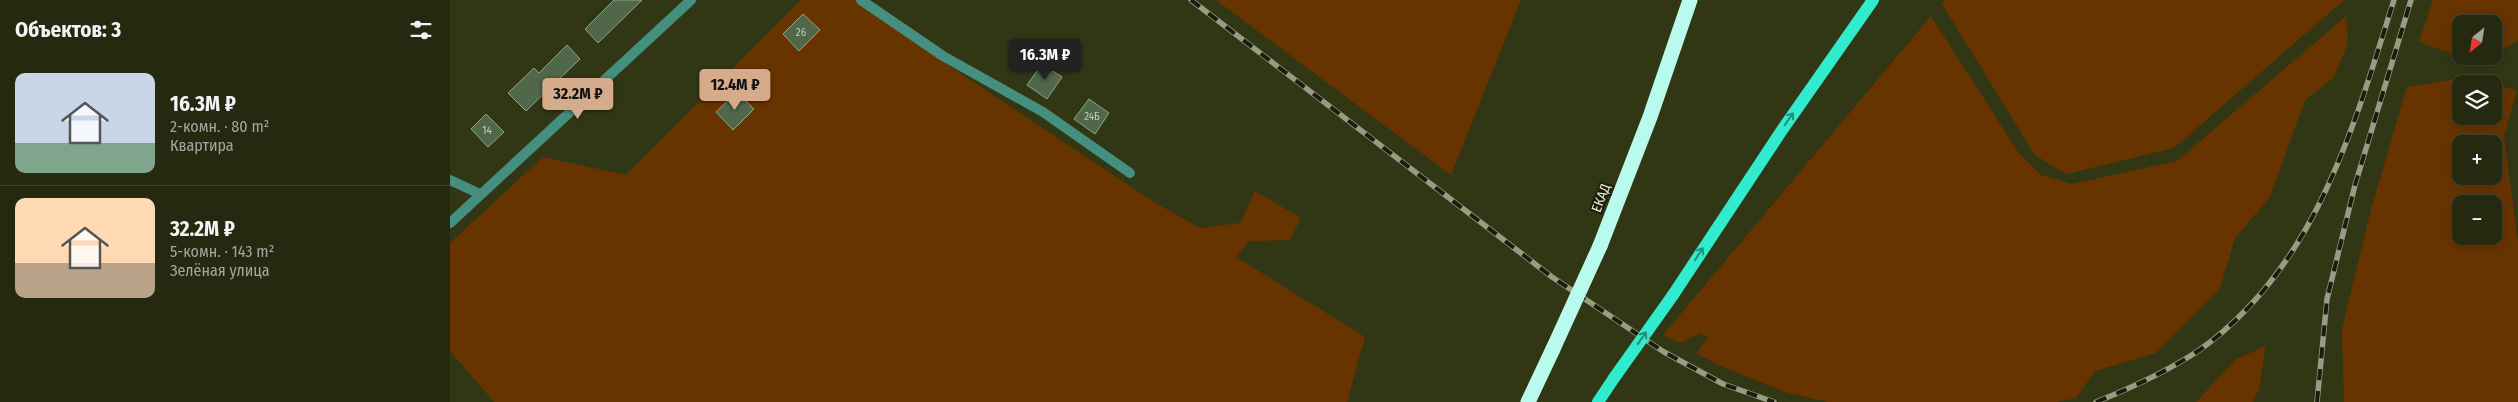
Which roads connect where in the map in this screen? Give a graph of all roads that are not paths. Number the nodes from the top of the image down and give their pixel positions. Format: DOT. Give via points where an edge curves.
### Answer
graph roads {
  1 [pos="691,0"];
  2 [pos="861,0"];
  3 [pos="1690,0"];
  4 [pos="1873,0"];
  5 [pos="1130,173"];
  6 [pos="450,180"];
  7 [pos="480,194"];
  8 [pos="450,223"];
  9 [pos="1528,402"];
  10 [pos="1598,402"];
  1 -- 7 [label="street"];
  2 -- 5 [label="street" via="943,56 1042,112"];
  3 -- 9 [label="highway, ЕКАД, bridge" via="1650,117 1600,246"];
  10 -- 4 [label="main road, one-way, bridge"];
  6 -- 7 [label="street"];
  7 -- 8 [label="street"];
}
